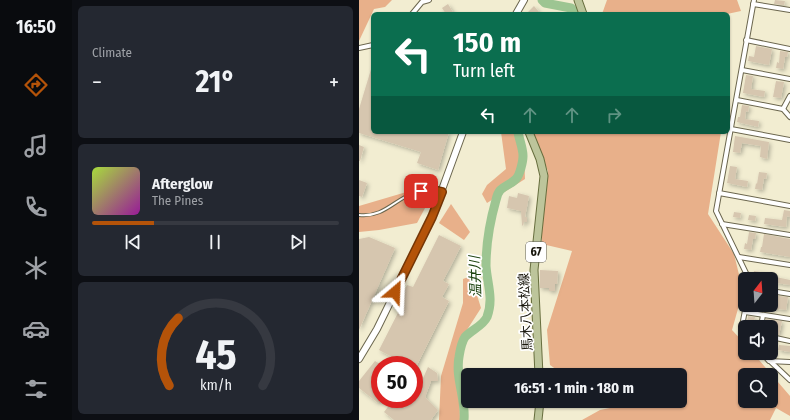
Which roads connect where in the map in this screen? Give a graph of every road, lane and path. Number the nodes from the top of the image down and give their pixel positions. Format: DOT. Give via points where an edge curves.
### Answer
graph roads {
  1 [pos="429,0"];
  2 [pos="524,0"];
  3 [pos="578,0"];
  4 [pos="754,2"];
  5 [pos="790,10"];
  6 [pos="414,12"];
  7 [pos="517,12"];
  8 [pos="582,12"];
  9 [pos="746,40"];
  10 [pos="371,45"];
  11 [pos="359,48"];
  12 [pos="790,49"];
  13 [pos="742,70"];
  14 [pos="790,79"];
  15 [pos="790,96"];
  16 [pos="737,100"];
  17 [pos="783,109"];
  18 [pos="790,117"];
  19 [pos="731,129"];
  20 [pos="462,134"];
  21 [pos="530,134"];
  22 [pos="790,140"];
  23 [pos="442,192"];
  24 [pos="719,193"];
  25 [pos="790,206"];
  26 [pos="359,215"];
  27 [pos="722,224"];
  28 [pos="790,235"];
  29 [pos="739,257"];
  30 [pos="790,266"];
  31 [pos="746,272"];
  32 [pos="778,292"];
  33 [pos="790,294"];
  34 [pos="745,312"];
  35 [pos="763,315"];
  36 [pos="790,319"];
  37 [pos="743,320"];
  38 [pos="762,320"];
  39 [pos="778,338"];
  40 [pos="790,341"];
  41 [pos="359,359"];
  42 [pos="769,361"];
  43 [pos="790,362"];
  44 [pos="539,368"];
  45 [pos="790,380"];
  46 [pos="539,408"];
  47 [pos="537,420"];
  1 -- 6 [label="street" via="422,2"];
  2 -- 7 [label="main road"];
  3 -- 8 [label="main road"];
  4 -- 5 [label="street"];
  4 -- 9 [label="street"];
  9 -- 12 [label="street"];
  9 -- 13 [label="street"];
  10 -- 11 [label="street"];
  13 -- 14 [label="street"];
  13 -- 16 [label="street"];
  15 -- 17 [label="street"];
  16 -- 17 [label="street"];
  16 -- 19 [label="street"];
  17 -- 18 [label="street"];
  19 -- 22 [label="street"];
  19 -- 24 [label="street"];
  20 -- 23 [label="main road"];
  21 -- 44 [label="main road, 馬木八本松線 / 67" via="544,176 534,270"];
  23 -- 26 [label="lane" via="430,189 411,193 381,212"];
  23 -- 41 [label="main road" via="429,224"];
  24 -- 25 [label="street"];
  24 -- 27 [label="street" via="716,212"];
  27 -- 28 [label="street"];
  27 -- 29 [label="street"];
  29 -- 30 [label="street"];
  29 -- 31 [label="street"];
  32 -- 33 [label="street"];
  34 -- 35 [label="street"];
  34 -- 37 [label="street"];
  35 -- 36 [label="street"];
  35 -- 38 [label="street"];
  39 -- 40 [label="street"];
  42 -- 43 [label="street"];
  42 -- 45 [label="street"];
  46 -- 47 [label="main road"];
}
